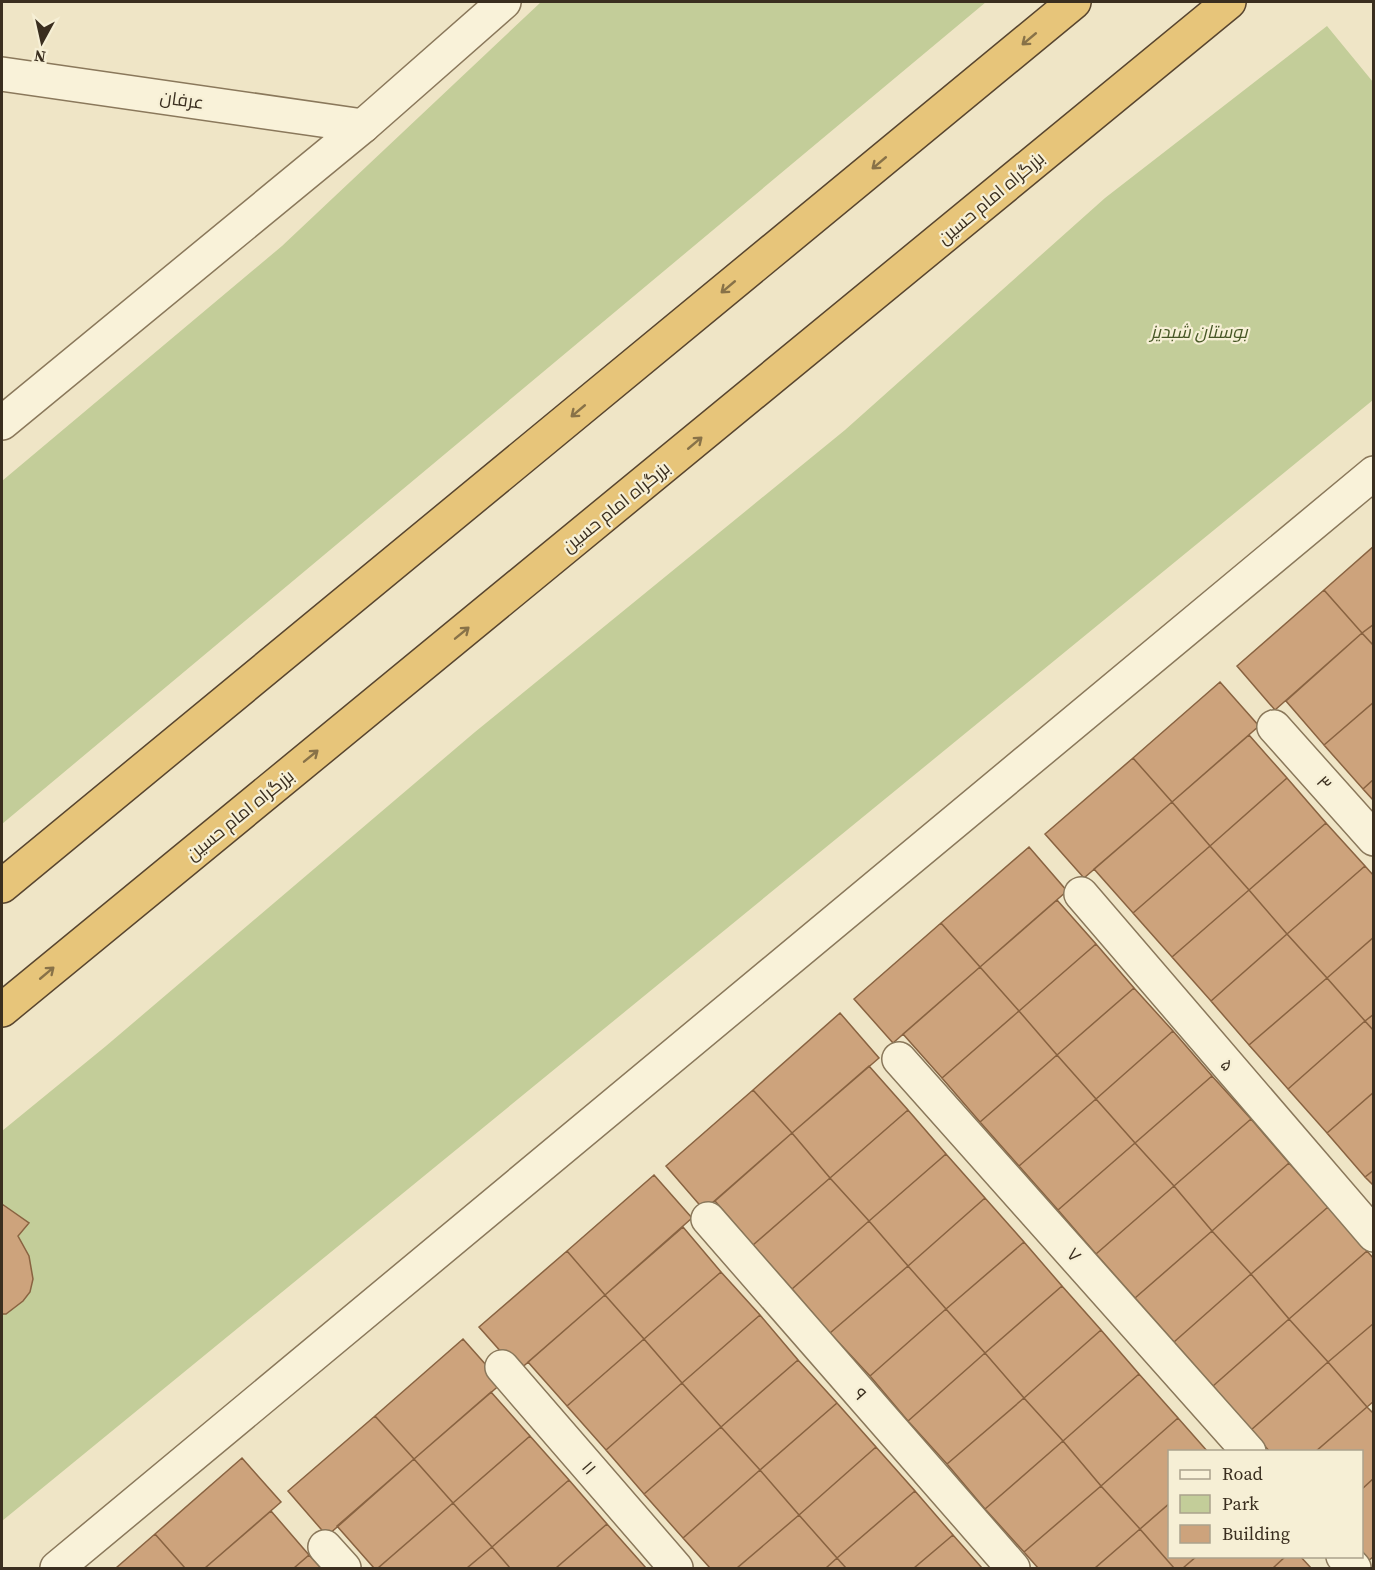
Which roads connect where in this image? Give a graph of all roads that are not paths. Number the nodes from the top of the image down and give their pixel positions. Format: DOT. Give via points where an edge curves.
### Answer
graph roads {
  1 [pos="504,2"];
  2 [pos="1074,2"];
  3 [pos="1229,2"];
  4 [pos="2,74"];
  5 [pos="363,126"];
  6 [pos="2,423"];
  7 [pos="1374,473"];
  8 [pos="1274,727"];
  9 [pos="1374,839"];
  10 [pos="2,886"];
  11 [pos="1081,894"];
  12 [pos="2,1010"];
  13 [pos="899,1059"];
  14 [pos="708,1219"];
  15 [pos="1374,1235"];
  16 [pos="502,1367"];
  17 [pos="1248,1450"];
  18 [pos="57,1569"];
  19 [pos="676,1569"];
  20 [pos="1013,1569"];
  1 -- 5 [label="street"];
  2 -- 10 [label="highway, one-way"];
  12 -- 3 [label="highway, بزرگراه امام حسین, one-way"];
  4 -- 5 [label="street, عرفان"];
  5 -- 6 [label="street"];
  7 -- 18 [label="street"];
  8 -- 9 [label="street, ۳"];
  11 -- 15 [label="street, ۵"];
  13 -- 17 [label="street, ۷"];
  14 -- 20 [label="street, ۹"];
  16 -- 19 [label="street, ۱۱"];
}
